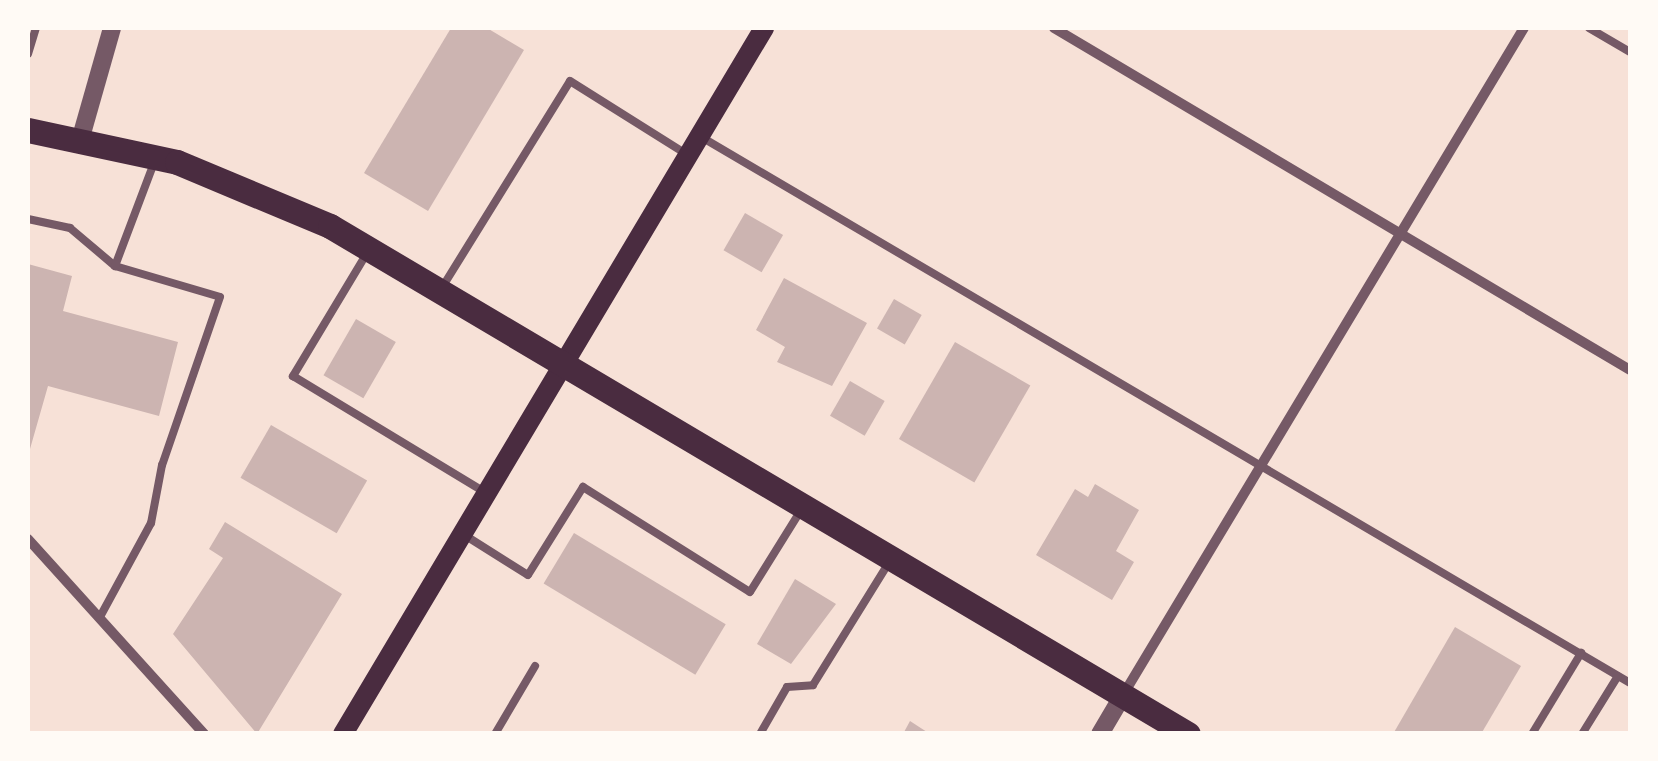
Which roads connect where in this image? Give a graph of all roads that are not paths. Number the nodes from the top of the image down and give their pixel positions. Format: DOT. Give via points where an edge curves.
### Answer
graph roads {
  1 [pos="36,28"];
  2 [pos="112,28"];
  3 [pos="764,28"];
  4 [pos="1054,28"];
  5 [pos="1524,28"];
  6 [pos="1589,28"];
  7 [pos="1630,52"];
  8 [pos="28,54"];
  9 [pos="28,130"];
  10 [pos="81,137"];
  11 [pos="694,145"];
  12 [pos="156,156"];
  13 [pos="28,219"];
  14 [pos="1402,234"];
  15 [pos="369,249"];
  16 [pos="114,266"];
  17 [pos="441,290"];
  18 [pos="564,364"];
  19 [pos="1630,370"];
  20 [pos="1262,465"];
  21 [pos="486,493"];
  22 [pos="804,506"];
  23 [pos="462,534"];
  24 [pos="28,538"];
  25 [pos="892,558"];
  26 [pos="100,617"];
  27 [pos="1581,653"];
  28 [pos="535,666"];
  29 [pos="1618,676"];
  30 [pos="1630,683"];
  31 [pos="1123,694"];
  32 [pos="204,734"];
  33 [pos="343,734"];
  34 [pos="495,734"];
  35 [pos="760,734"];
  36 [pos="1100,734"];
  37 [pos="1188,734"];
  38 [pos="1532,734"];
  39 [pos="1582,734"];
  1 -- 8 [label="lane"];
  2 -- 10 [label="street"];
  3 -- 11 [label="main road"];
  4 -- 14 [label="street"];
  5 -- 14 [label="street"];
  6 -- 7 [label="lane"];
  9 -- 10 [label="main road"];
  10 -- 12 [label="main road"];
  11 -- 17 [label="lane" via="570,81"];
  11 -- 18 [label="main road"];
  11 -- 20 [label="lane"];
  12 -- 15 [label="main road" via="281,202"];
  12 -- 16 [label="lane"];
  13 -- 16 [label="lane" via="70,228"];
  14 -- 19 [label="street"];
  14 -- 20 [label="street"];
  15 -- 17 [label="main road"];
  15 -- 21 [label="lane" via="293,376"];
  16 -- 26 [label="lane" via="220,297 162,466 151,523"];
  17 -- 18 [label="main road"];
  18 -- 21 [label="main road"];
  18 -- 22 [label="main road"];
  20 -- 27 [label="lane"];
  20 -- 31 [label="street"];
  21 -- 23 [label="main road"];
  22 -- 23 [label="lane" via="750,592 582,488 528,575"];
  22 -- 25 [label="main road"];
  23 -- 33 [label="main road"];
  24 -- 26 [label="street"];
  25 -- 31 [label="main road"];
  25 -- 35 [label="lane" via="813,686 788,688"];
  26 -- 32 [label="street"];
  27 -- 29 [label="lane"];
  27 -- 38 [label="lane"];
  28 -- 34 [label="lane"];
  29 -- 30 [label="lane"];
  29 -- 39 [label="lane"];
  31 -- 36 [label="street"];
  31 -- 37 [label="main road"];
}
